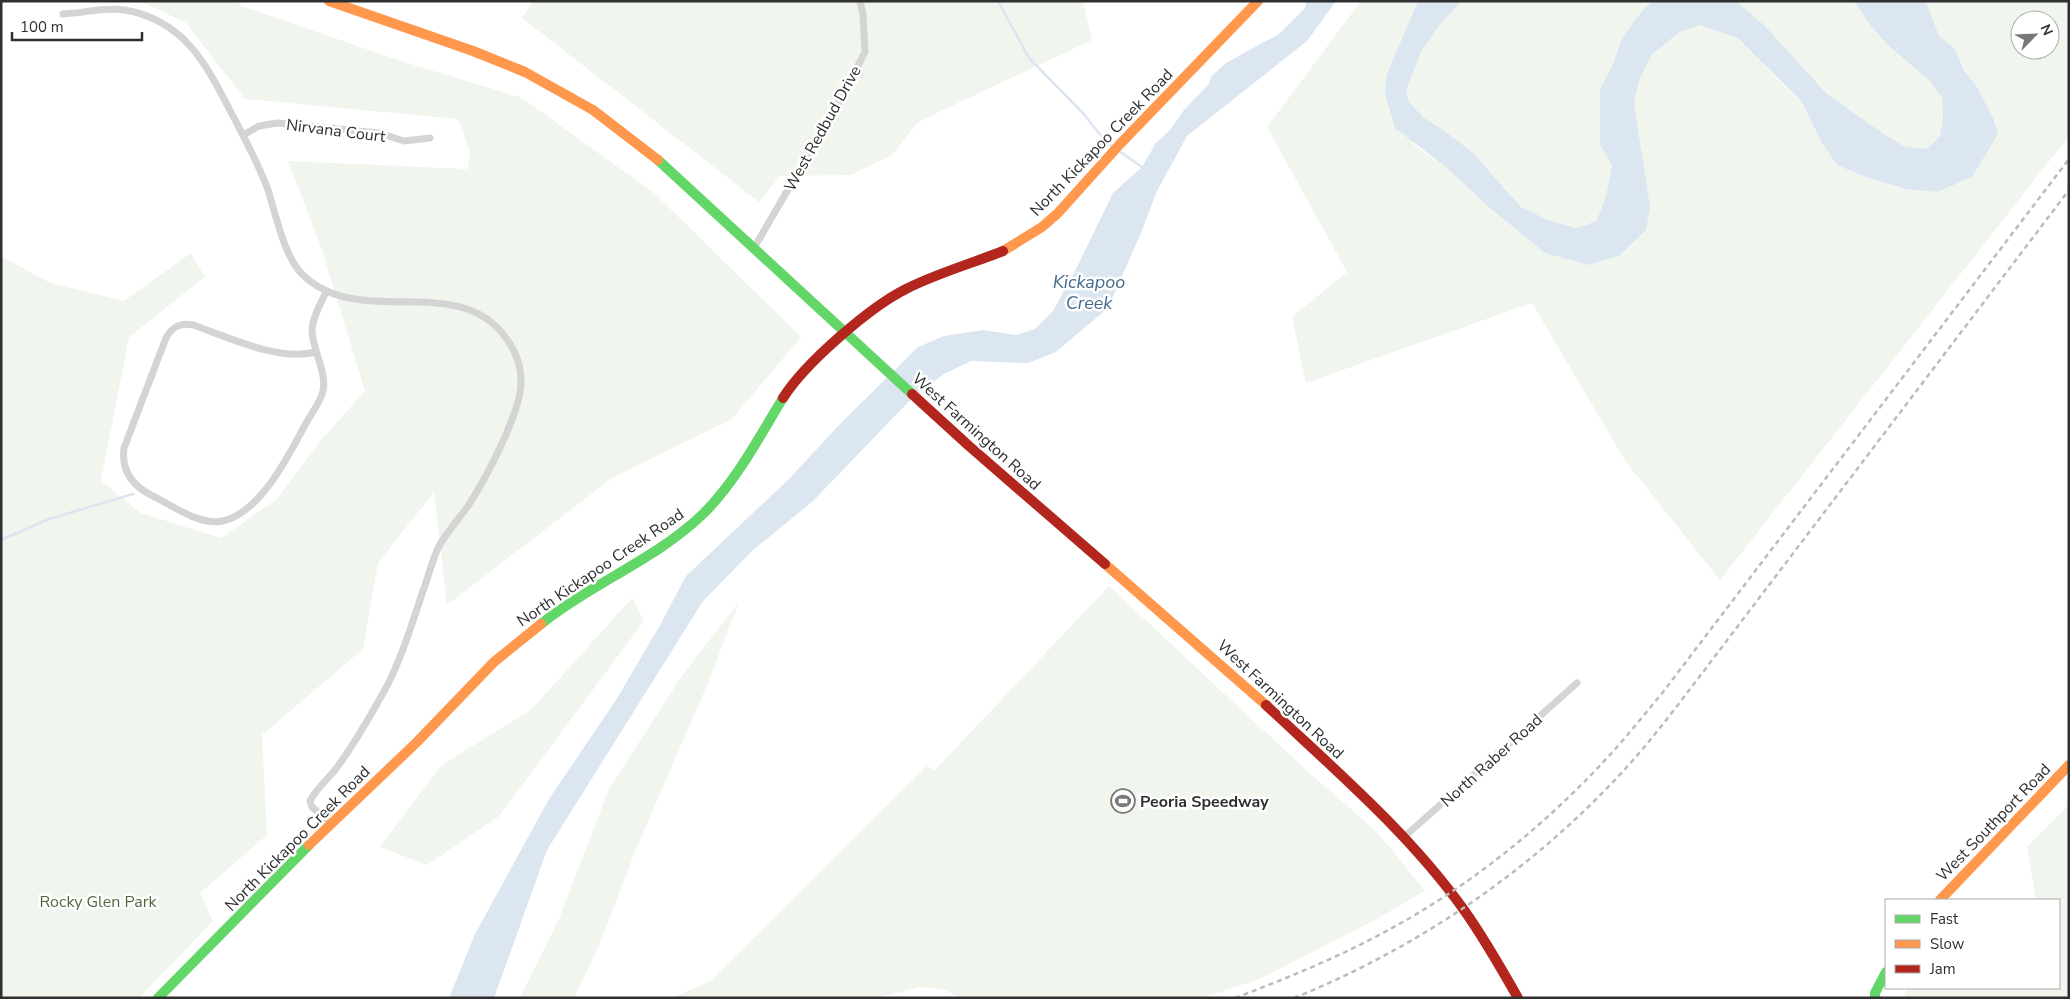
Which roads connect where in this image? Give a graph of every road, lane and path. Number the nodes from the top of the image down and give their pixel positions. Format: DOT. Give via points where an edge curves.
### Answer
graph roads {
  1 [pos="329,1"];
  2 [pos="860,1"];
  3 [pos="1258,1"];
  4 [pos="63,14"];
  5 [pos="243,135"];
  6 [pos="430,138"];
  7 [pos="754,248"];
  8 [pos="326,292"];
  9 [pos="845,332"];
  10 [pos="316,352"];
  11 [pos="1577,683"];
  12 [pos="2069,765"];
  13 [pos="330,824"];
  14 [pos="1404,837"];
  15 [pos="1941,899"];
  16 [pos="1885,974"];
  17 [pos="158,998"];
  18 [pos="1518,998"];
  19 [pos="1874,998"];
  1 -- 7 [label="main road, West Farmington Road" via="502,62 573,98 640,145"];
  2 -- 7 [label="street, West Redbud Drive" via="865,52"];
  3 -- 9 [label="main road, North Kickapoo Creek Road" via="1058,213 1007,250 906,289"];
  4 -- 5 [label="street" via="101,9 126,10 166,25 199,54"];
  5 -- 6 [label="street, Nirvana Court" via="260,126 277,123 379,133 404,141"];
  5 -- 8 [label="street" via="264,179 295,266"];
  7 -- 9 [label="main road, West Farmington Road"];
  8 -- 10 [label="street" via="313,323"];
  8 -- 13 [label="street" via="356,300 443,304 473,310 488,318 510,342 521,381 515,411 482,484 438,549 392,677 350,748 310,801"];
  9 -- 13 [label="main road, North Kickapoo Creek Road" via="795,380 731,482 698,518 662,546 561,608 520,640"];
  9 -- 14 [label="main road, West Farmington Road" via="969,446 1234,675"];
  10 -- 10 [label="street" via="323,381 319,400 278,473 242,512 223,521 204,520 142,491 128,476 123,459 124,448 166,338 176,326 187,323 281,354 297,356"];
  11 -- 14 [label="street, North Raber Road"];
  12 -- 15 [label="main road, West Southport Road"];
  13 -- 17 [label="main road, North Kickapoo Creek Road"];
  14 -- 18 [label="main road, West Farmington Road" via="1463,909"];
  16 -- 19 [label="main road"];
}
